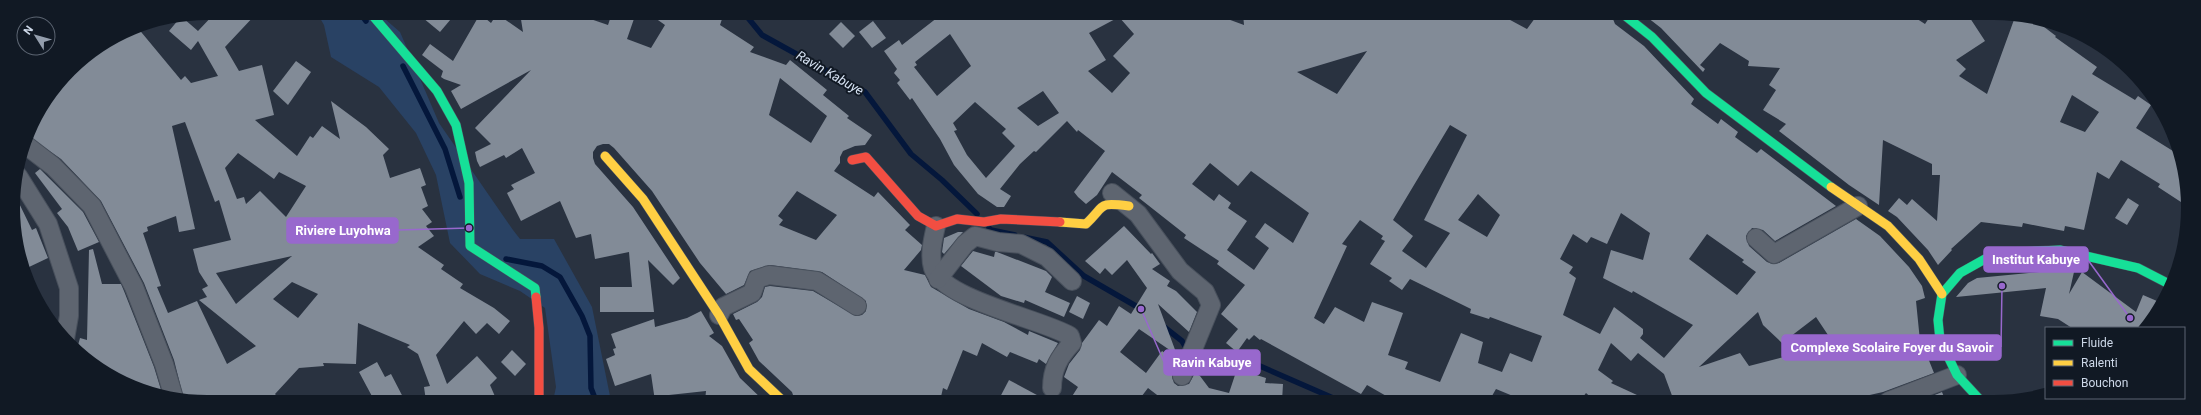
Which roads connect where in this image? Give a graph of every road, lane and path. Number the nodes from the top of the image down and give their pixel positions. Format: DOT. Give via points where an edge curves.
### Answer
graph roads {
  1 [pos="376,20"];
  2 [pos="1631,20"];
  3 [pos="30,148"];
  4 [pos="604,156"];
  5 [pos="852,160"];
  6 [pos="22,183"];
  7 [pos="1112,192"];
  8 [pos="1129,206"];
  9 [pos="1858,206"];
  10 [pos="936,226"];
  11 [pos="1756,238"];
  12 [pos="938,279"];
  13 [pos="1072,281"];
  14 [pos="2166,282"];
  15 [pos="1942,294"];
  16 [pos="858,306"];
  17 [pos="719,315"];
  18 [pos="66,330"];
  19 [pos="1957,374"];
  20 [pos="1182,376"];
  21 [pos="1052,388"];
  22 [pos="172,391"];
  23 [pos="539,395"];
  24 [pos="777,395"];
  25 [pos="1906,395"];
  26 [pos="1976,395"];
  1 -- 23 [label="main road" via="437,91 456,125 469,183 470,246 535,288 539,328"];
  2 -- 9 [label="main road" via="1652,37 1706,93"];
  3 -- 22 [label="street" via="53,166 92,206 134,287"];
  4 -- 17 [label="main road" via="643,199"];
  5 -- 10 [label="main road" via="866,157 918,216"];
  6 -- 18 [label="street" via="48,224 69,288"];
  7 -- 8 [label="street"];
  8 -- 10 [label="main road" via="1106,204 1098,209 1086,224 957,219"];
  8 -- 20 [label="street" via="1180,271 1205,292 1211,305"];
  9 -- 11 [label="street" via="1774,254"];
  9 -- 15 [label="main road" via="1888,226 1919,259"];
  10 -- 12 [label="street" via="931,258"];
  12 -- 13 [label="street" via="965,244 975,236 1021,244 1047,257"];
  12 -- 21 [label="street" via="959,292 1070,336 1072,343 1058,359 1052,376"];
  14 -- 15 [label="main road" via="2138,268 2060,250 2014,252 1986,259 1960,274"];
  15 -- 19 [label="main road" via="1938,320 1940,340"];
  16 -- 17 [label="street" via="817,281 769,275 757,279 752,293 723,307"];
  17 -- 24 [label="main road" via="749,369"];
  19 -- 25 [label="street"];
  19 -- 26 [label="main road"];
}
